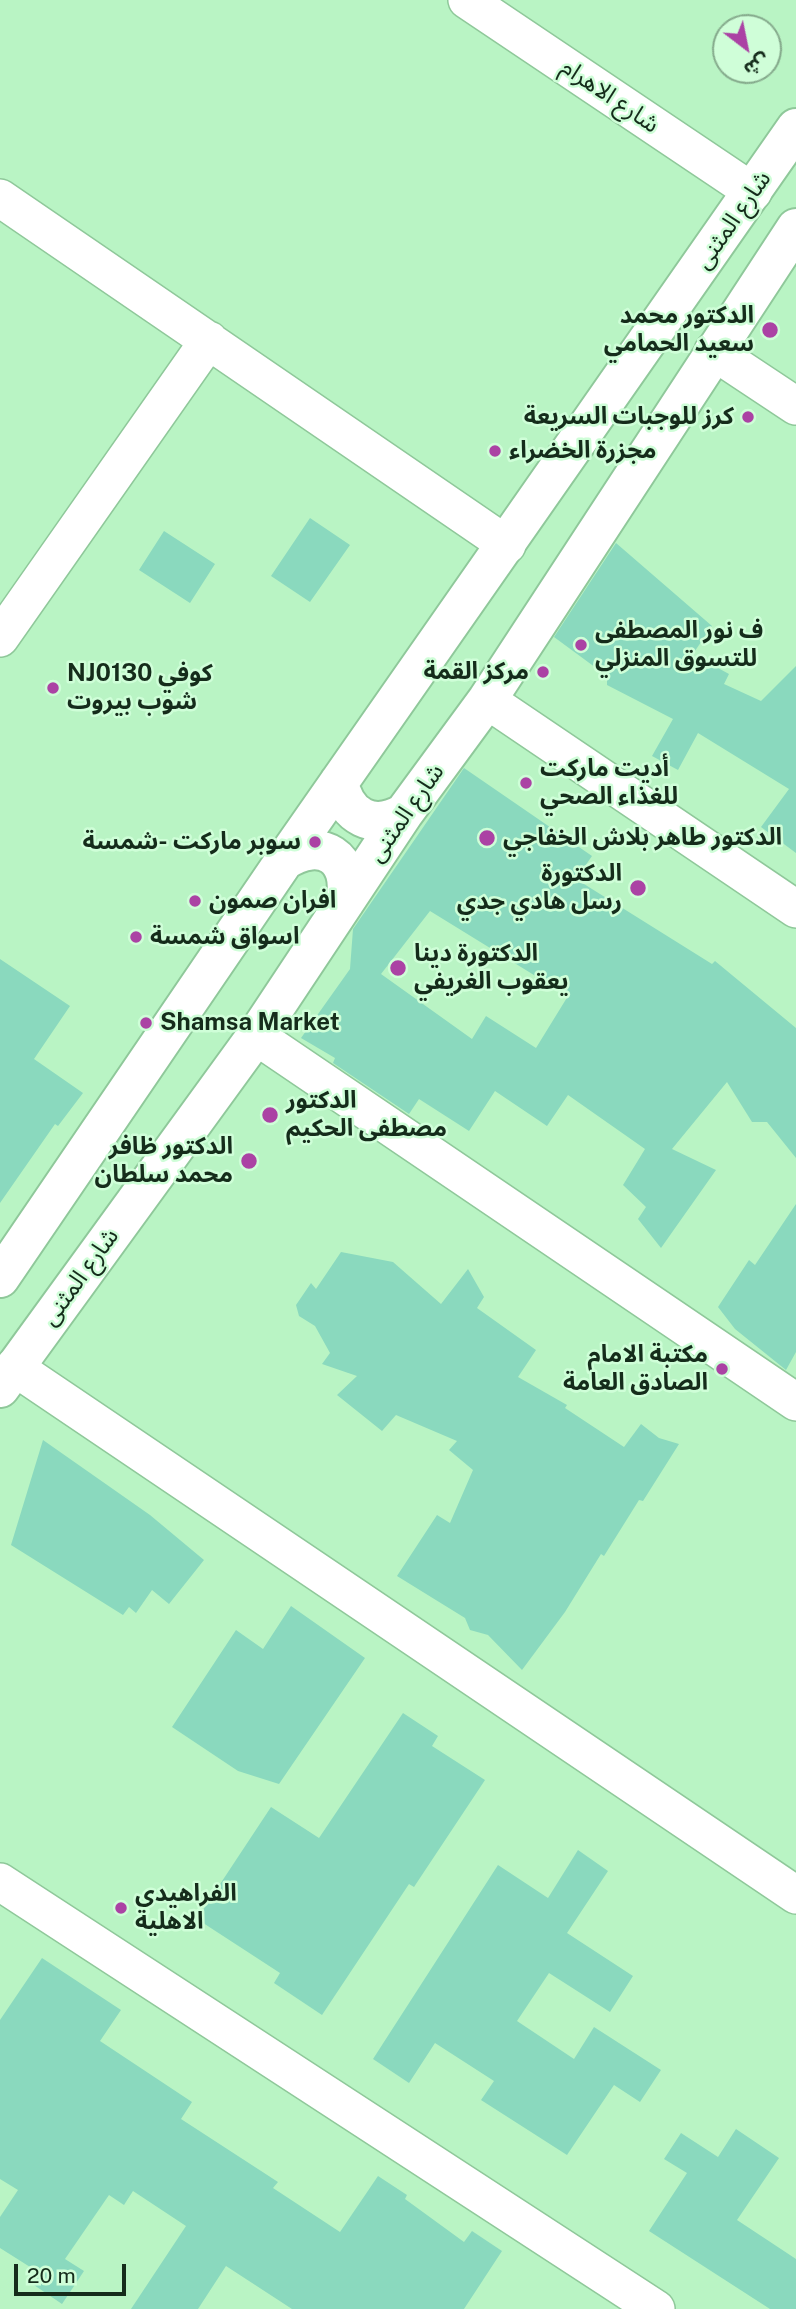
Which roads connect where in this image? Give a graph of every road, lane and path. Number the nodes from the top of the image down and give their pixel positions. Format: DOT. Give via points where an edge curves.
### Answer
graph roads {
  1 [pos="467,0"];
  2 [pos="796,128"];
  3 [pos="753,192"];
  4 [pos="0,198"];
  5 [pos="796,228"];
  6 [pos="209,340"];
  7 [pos="713,351"];
  8 [pos="796,406"];
  9 [pos="507,545"];
  10 [pos="0,638"];
  11 [pos="487,700"];
  12 [pos="339,782"];
  13 [pos="404,813"];
  14 [pos="284,861"];
  15 [pos="345,902"];
  16 [pos="796,909"];
  17 [pos="256,1037"];
  18 [pos="0,1278"];
  19 [pos="7,1378"];
  20 [pos="796,1402"];
  21 [pos="0,1882"];
  22 [pos="796,1895"];
  23 [pos="656,2309"];
  1 -- 3 [label="street, شارع الاهرام"];
  2 -- 3 [label="main road, شارع المثنى"];
  3 -- 9 [label="main road, شارع المثنى"];
  4 -- 6 [label="street"];
  5 -- 7 [label="main road, شارع المثنى"];
  6 -- 9 [label="street"];
  6 -- 10 [label="street"];
  7 -- 8 [label="street"];
  7 -- 11 [label="main road, شارع المثنى"];
  9 -- 12 [label="main road, شارع المثنى"];
  11 -- 13 [label="main road, شارع المثنى"];
  11 -- 16 [label="street"];
  12 -- 13 [label="main road" via="346,804 361,819 391,820"];
  12 -- 14 [label="main road, شارع المثنى"];
  13 -- 15 [label="main road, شارع المثنى"];
  14 -- 15 [label="main road" via="299,851 316,849 333,855 349,884"];
  14 -- 18 [label="main road, شارع المثنى"];
  15 -- 17 [label="main road, شارع المثنى"];
  17 -- 19 [label="main road, شارع المثنى"];
  17 -- 20 [label="street"];
  19 -- 22 [label="street"];
  21 -- 23 [label="street"];
}
